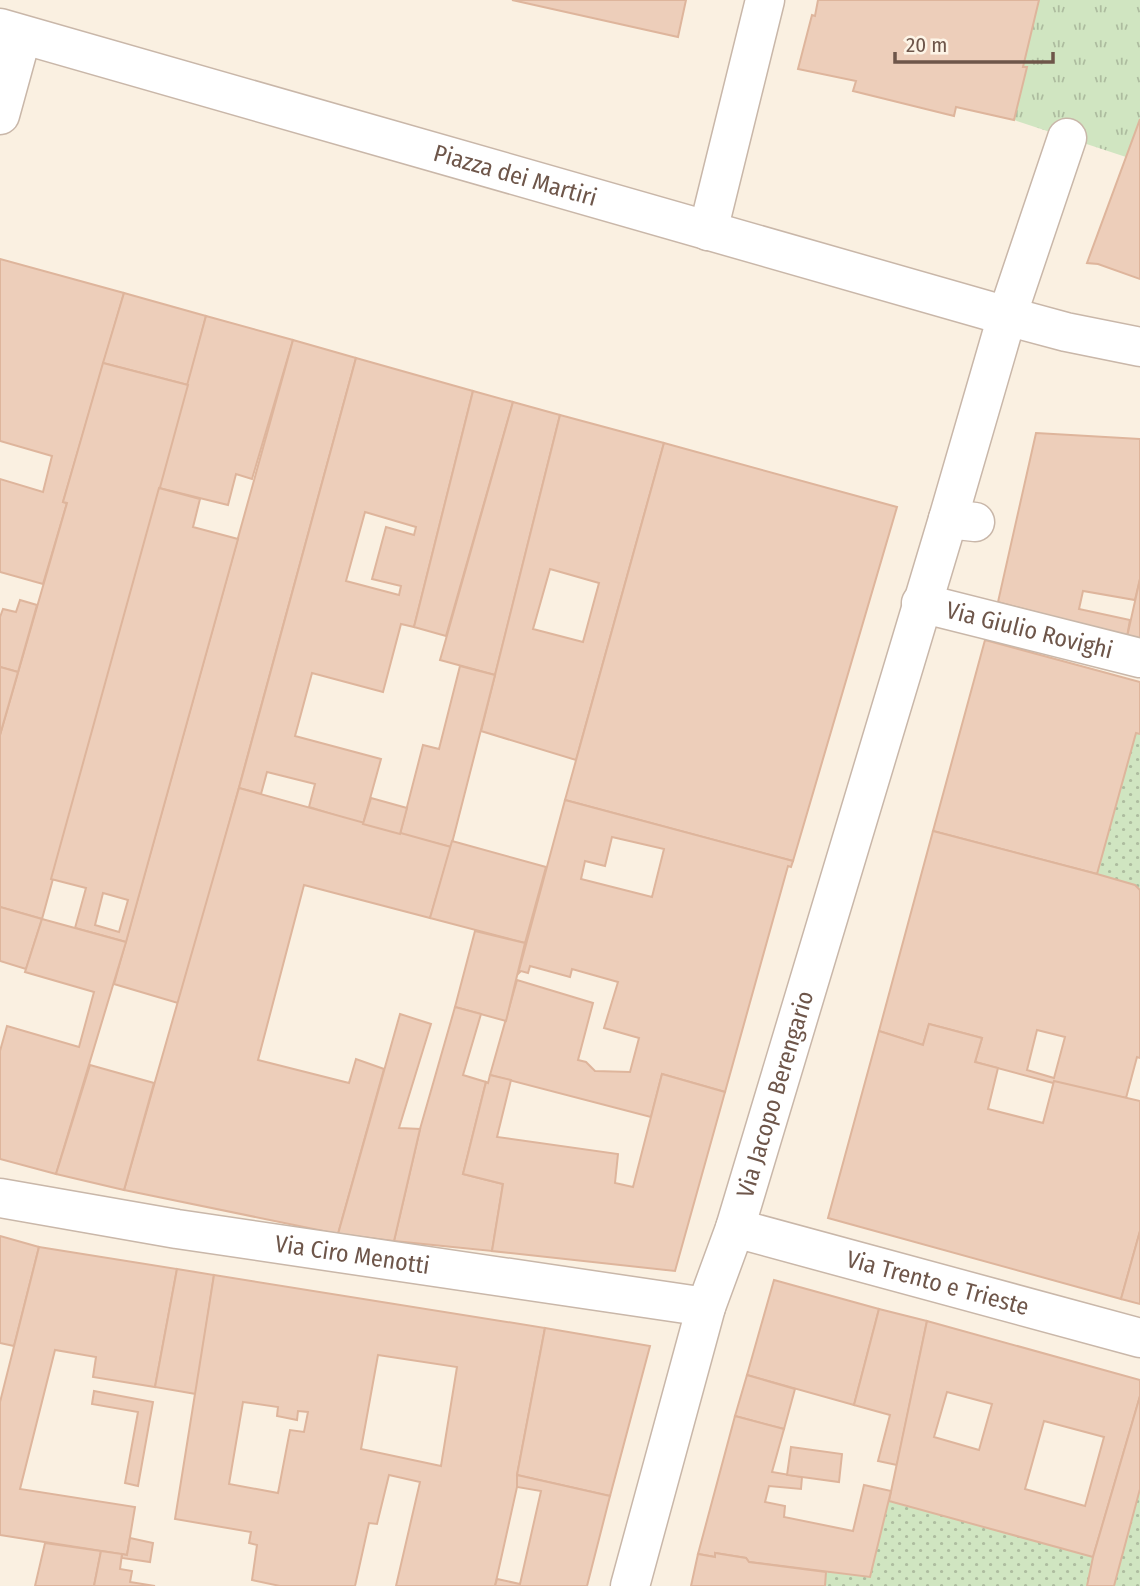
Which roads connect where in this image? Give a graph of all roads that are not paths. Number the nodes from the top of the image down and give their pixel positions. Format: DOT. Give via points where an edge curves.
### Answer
graph roads {
  1 [pos="765,0"];
  2 [pos="11,32"];
  3 [pos="0,115"];
  4 [pos="1067,138"];
  5 [pos="708,231"];
  6 [pos="1007,316"];
  7 [pos="1140,347"];
  8 [pos="921,603"];
  9 [pos="1140,658"];
  10 [pos="0,1198"];
  11 [pos="735,1228"];
  12 [pos="705,1307"];
  13 [pos="1140,1338"];
  14 [pos="630,1586"];
  1 -- 5 [label="street"];
  2 -- 3 [label="street, Piazza dei Martiri"];
  2 -- 5 [label="street, Piazza dei Martiri"];
  4 -- 6 [label="street"];
  5 -- 6 [label="street, Piazza dei Martiri"];
  6 -- 7 [label="street, Piazza dei Martiri"];
  6 -- 8 [label="street" via="961,520"];
  8 -- 9 [label="street, Via Giulio Rovighi"];
  8 -- 11 [label="street, Via Jacopo Berengario"];
  10 -- 12 [label="street, Via Ciro Menotti" via="177,1229"];
  11 -- 12 [label="street, Via Jacopo Berengario"];
  11 -- 13 [label="street, Via Trento e Trieste"];
  12 -- 14 [label="street, Via Jacopo Berengario"];
}
